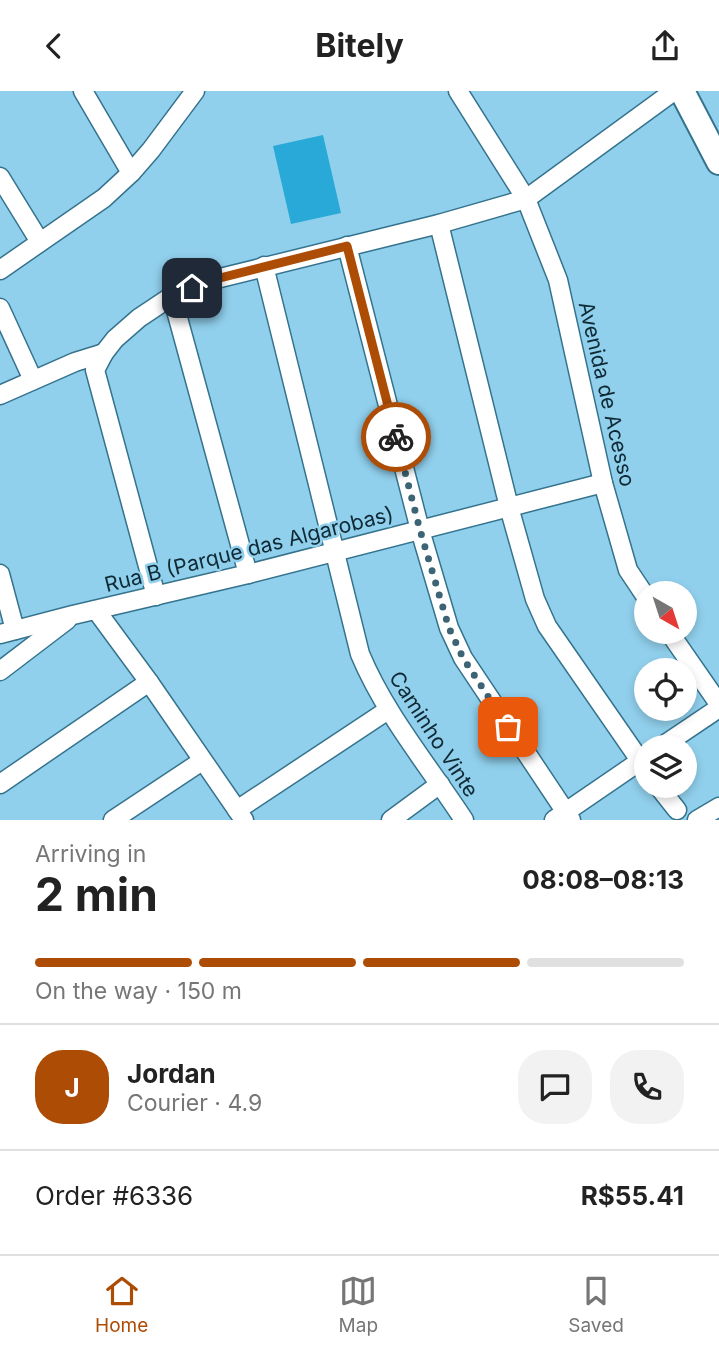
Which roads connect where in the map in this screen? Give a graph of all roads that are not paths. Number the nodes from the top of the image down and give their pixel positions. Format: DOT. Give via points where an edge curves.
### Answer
graph roads {
  1 [pos="83,91"];
  2 [pos="195,91"];
  3 [pos="458,91"];
  4 [pos="674,91"];
  5 [pos="681,91"];
  6 [pos="719,162"];
  7 [pos="131,173"];
  8 [pos="0,177"];
  9 [pos="526,199"];
  10 [pos="439,224"];
  11 [pos="40,242"];
  12 [pos="347,246"];
  13 [pos="264,266"];
  14 [pos="0,270"];
  15 [pos="172,296"];
  16 [pos="0,308"];
  17 [pos="104,353"];
  18 [pos="33,380"];
  19 [pos="0,395"];
  20 [pos="603,483"];
  21 [pos="509,507"];
  22 [pos="420,530"];
  23 [pos="336,552"];
  24 [pos="0,574"];
  25 [pos="248,574"];
  26 [pos="635,581"];
  27 [pos="156,596"];
  28 [pos="96,610"];
  29 [pos="73,615"];
  30 [pos="7,632"];
  31 [pos="677,644"];
  32 [pos="0,671"];
  33 [pos="149,682"];
  34 [pos="719,706"];
  35 [pos="388,710"];
  36 [pos="678,735"];
  37 [pos="634,749"];
  38 [pos="202,761"];
  39 [pos="634,770"];
  40 [pos="0,784"];
  41 [pos="440,784"];
  42 [pos="668,798"];
  43 [pos="719,807"];
  44 [pos="677,810"];
  45 [pos="240,815"];
  46 [pos="563,818"];
  47 [pos="113,820"];
  48 [pos="391,820"];
  49 [pos="464,820"];
  50 [pos="698,820"];
  1 -- 7 [label="street"];
  2 -- 7 [label="street"];
  3 -- 9 [label="street, Avenida de Acesso"];
  4 -- 9 [label="street"];
  5 -- 6 [label="main road"];
  7 -- 11 [label="street" via="104,198"];
  8 -- 11 [label="street"];
  9 -- 10 [label="street"];
  9 -- 20 [label="street, Avenida de Acesso" via="558,280"];
  10 -- 12 [label="street"];
  10 -- 21 [label="street"];
  11 -- 14 [label="street"];
  12 -- 13 [label="street"];
  12 -- 22 [label="street"];
  13 -- 15 [label="street"];
  13 -- 23 [label="street, Caminho Vinte"];
  15 -- 17 [label="street" via="139,318"];
  15 -- 25 [label="street"];
  16 -- 18 [label="street"];
  17 -- 18 [label="street"];
  17 -- 27 [label="street" via="95,370"];
  18 -- 19 [label="street"];
  20 -- 21 [label="street, Rua B (Parque das Algarobas)"];
  20 -- 26 [label="street, Avenida de Acesso" via="628,570"];
  21 -- 22 [label="street, Rua B (Parque das Algarobas)"];
  21 -- 37 [label="street" via="547,626"];
  22 -- 23 [label="street, Rua B (Parque das Algarobas)"];
  22 -- 46 [label="street" via="449,628 463,658"];
  23 -- 25 [label="street, Rua B (Parque das Algarobas)"];
  23 -- 35 [label="street, Caminho Vinte" via="360,654"];
  24 -- 30 [label="street"];
  25 -- 27 [label="street, Rua B (Parque das Algarobas)"];
  27 -- 28 [label="street, Rua B (Parque das Algarobas)"];
  28 -- 29 [label="street, Rua B (Parque das Algarobas)"];
  28 -- 33 [label="street"];
  29 -- 30 [label="street, Rua B (Parque das Algarobas)"];
  29 -- 32 [label="street"];
  31 -- 34 [label="street"];
  33 -- 38 [label="street"];
  33 -- 40 [label="street"];
  34 -- 36 [label="street"];
  35 -- 41 [label="street, Caminho Vinte"];
  35 -- 45 [label="street"];
  38 -- 45 [label="street"];
  38 -- 47 [label="street"];
  39 -- 46 [label="street"];
  41 -- 48 [label="street"];
  41 -- 49 [label="street, Caminho Vinte"];
  42 -- 44 [label="street"];
  43 -- 50 [label="street"];
}
